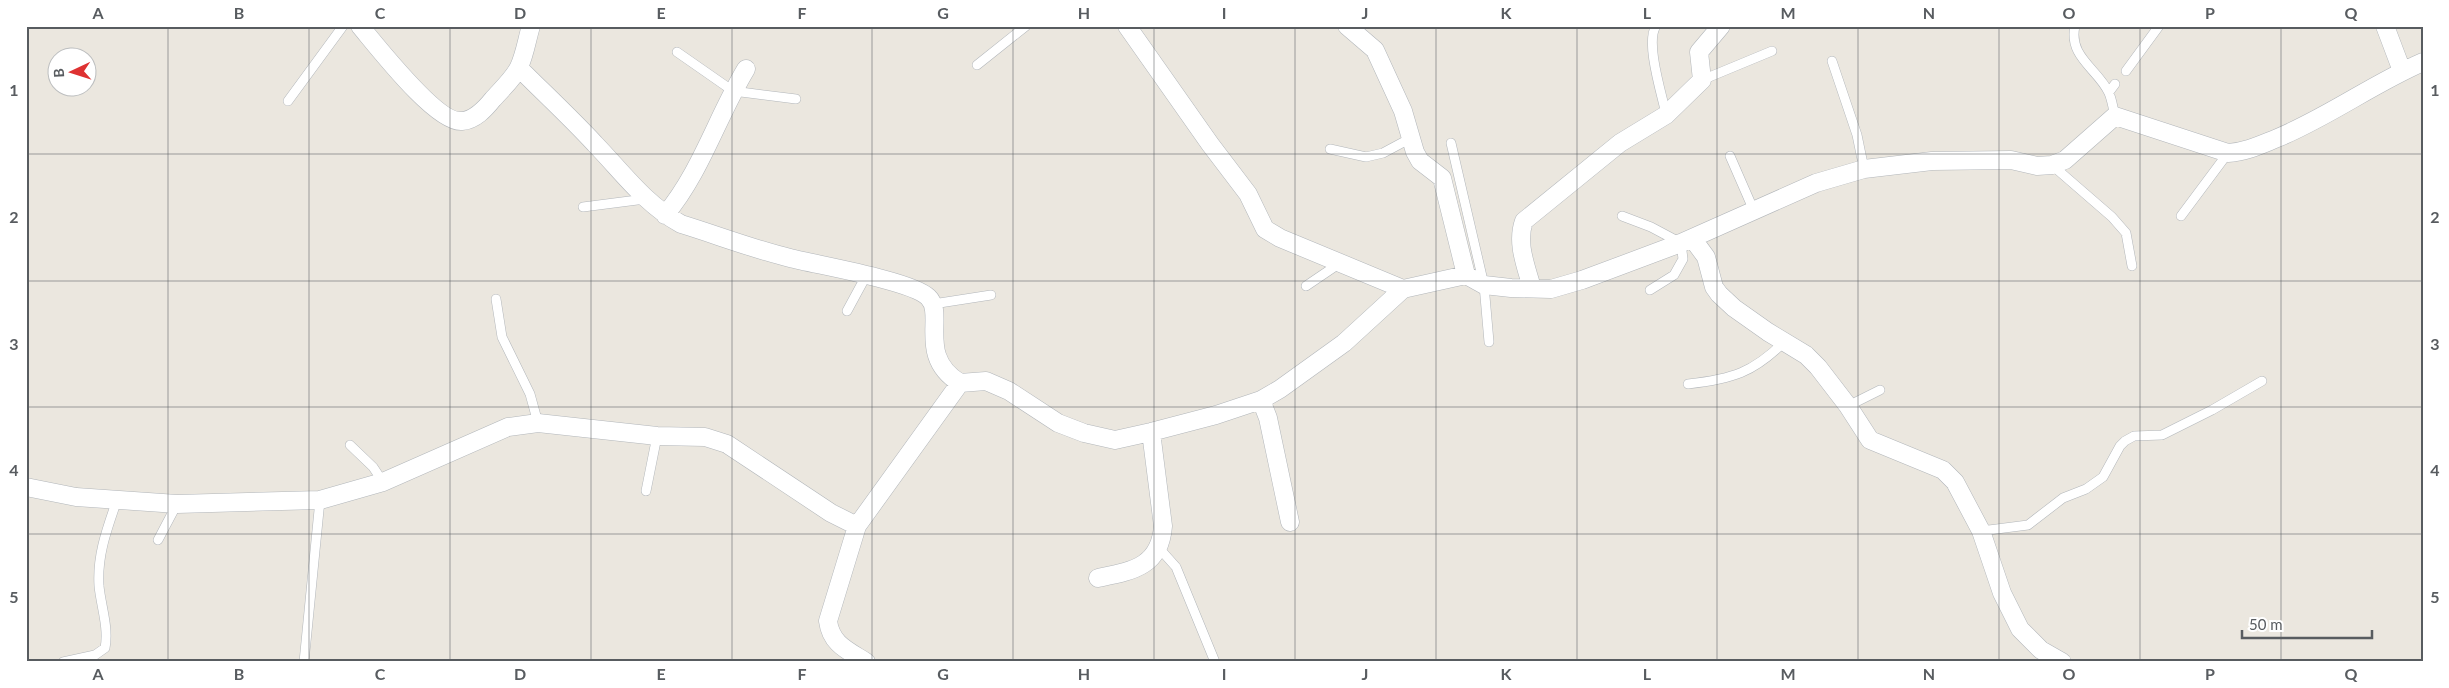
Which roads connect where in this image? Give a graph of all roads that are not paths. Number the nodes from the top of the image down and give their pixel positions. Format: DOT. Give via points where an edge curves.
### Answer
graph roads {
  1 [pos="343,26"];
  2 [pos="360,26"];
  3 [pos="531,26"];
  4 [pos="1026,26"];
  5 [pos="1127,26"];
  6 [pos="1347,26"];
  7 [pos="1656,26"];
  8 [pos="1721,26"];
  9 [pos="2075,26"];
  10 [pos="2159,26"];
  11 [pos="2385,26"];
  12 [pos="1772,51"];
  13 [pos="677,52"];
  14 [pos="1832,61"];
  15 [pos="2423,62"];
  16 [pos="977,65"];
  17 [pos="519,68"];
  18 [pos="746,70"];
  19 [pos="2126,71"];
  20 [pos="2402,71"];
  21 [pos="1702,80"];
  22 [pos="2115,84"];
  23 [pos="733,91"];
  24 [pos="2109,92"];
  25 [pos="796,99"];
  26 [pos="288,101"];
  27 [pos="1666,115"];
  28 [pos="2115,116"];
  29 [pos="1411,138"];
  30 [pos="1451,144"];
  31 [pos="1330,150"];
  32 [pos="2228,153"];
  33 [pos="1730,156"];
  34 [pos="2052,165"];
  35 [pos="1864,169"];
  36 [pos="645,199"];
  37 [pos="583,207"];
  38 [pos="1754,211"];
  39 [pos="665,215"];
  40 [pos="1622,216"];
  41 [pos="2181,216"];
  42 [pos="1686,240"];
  43 [pos="1340,263"];
  44 [pos="2132,266"];
  45 [pos="1466,275"];
  46 [pos="866,276"];
  47 [pos="1484,285"];
  48 [pos="1306,286"];
  49 [pos="1403,288"];
  50 [pos="1532,288"];
  51 [pos="1650,290"];
  52 [pos="991,295"];
  53 [pos="496,299"];
  54 [pos="933,304"];
  55 [pos="847,311"];
  56 [pos="1785,341"];
  57 [pos="1489,342"];
  58 [pos="2262,381"];
  59 [pos="960,383"];
  60 [pos="1688,384"];
  61 [pos="1880,390"];
  62 [pos="1261,400"];
  63 [pos="1848,406"];
  64 [pos="538,423"];
  65 [pos="1151,432"];
  66 [pos="657,436"];
  67 [pos="350,445"];
  68 [pos="383,482"];
  69 [pos="26,486"];
  70 [pos="646,491"];
  71 [pos="117,500"];
  72 [pos="320,500"];
  73 [pos="177,504"];
  74 [pos="1290,522"];
  75 [pos="856,526"];
  76 [pos="1981,531"];
  77 [pos="158,540"];
  78 [pos="1159,548"];
  79 [pos="1098,578"];
  80 [pos="63,662"];
  81 [pos="304,662"];
  82 [pos="866,662"];
  83 [pos="1215,662"];
  84 [pos="2062,662"];
  1 -- 26 [label="lane"];
  2 -- 17 [label="street" via="414,89 450,119 461,122 484,110"];
  3 -- 17 [label="street"];
  4 -- 16 [label="lane"];
  5 -- 43 [label="street" via="1248,194 1265,229"];
  6 -- 29 [label="street" via="1375,50 1403,111"];
  7 -- 27 [label="lane" via="1652,31 1652,54"];
  8 -- 21 [label="street" via="1699,52"];
  9 -- 24 [label="lane" via="2074,43 2078,54"];
  10 -- 19 [label="lane"];
  11 -- 20 [label="street"];
  12 -- 21 [label="lane"];
  13 -- 23 [label="lane"];
  14 -- 35 [label="lane" via="1857,135"];
  15 -- 20 [label="street"];
  17 -- 36 [label="street"];
  18 -- 23 [label="street"];
  20 -- 32 [label="street" via="2307,126 2242,152"];
  21 -- 27 [label="street"];
  22 -- 24 [label="lane"];
  23 -- 25 [label="lane"];
  23 -- 39 [label="street" via="695,170"];
  24 -- 28 [label="lane"];
  27 -- 50 [label="street" via="1620,143 1524,221 1520,241"];
  28 -- 32 [label="street"];
  28 -- 34 [label="street" via="2065,160"];
  29 -- 31 [label="lane" via="1383,153 1366,157"];
  29 -- 45 [label="street" via="1420,161 1442,178"];
  30 -- 47 [label="lane"];
  32 -- 41 [label="lane"];
  33 -- 38 [label="lane"];
  34 -- 35 [label="street" via="2037,166 2011,160 1932,161"];
  34 -- 44 [label="lane" via="2126,233"];
  35 -- 38 [label="street" via="1816,183"];
  36 -- 37 [label="lane"];
  36 -- 39 [label="street"];
  38 -- 42 [label="street"];
  39 -- 46 [label="street" via="681,224 790,258"];
  40 -- 42 [label="lane"];
  42 -- 50 [label="street" via="1582,280 1551,289"];
  42 -- 51 [label="lane" via="1683,260 1674,275"];
  42 -- 56 [label="street" via="1706,257 1719,294 1740,313"];
  43 -- 48 [label="lane"];
  43 -- 49 [label="street"];
  45 -- 47 [label="street"];
  45 -- 49 [label="street"];
  46 -- 54 [label="street" via="916,288"];
  46 -- 55 [label="lane"];
  47 -- 50 [label="street"];
  47 -- 57 [label="lane"];
  49 -- 62 [label="street" via="1336,348"];
  52 -- 54 [label="lane"];
  53 -- 64 [label="lane" via="502,337 530,394"];
  54 -- 59 [label="street" via="934,344 942,368"];
  56 -- 60 [label="lane" via="1768,357 1741,374 1724,380"];
  56 -- 63 [label="street" via="1818,367"];
  58 -- 76 [label="lane" via="2162,435 2134,436 2125,441 2103,477 2086,489 2063,498 2028,525"];
  59 -- 65 [label="street" via="986,381 1009,391 1058,423 1084,433 1115,440"];
  59 -- 75 [label="street"];
  61 -- 63 [label="lane"];
  62 -- 65 [label="street"];
  62 -- 74 [label="street" via="1268,418"];
  63 -- 76 [label="street" via="1870,440 1943,470 1955,482"];
  64 -- 66 [label="street"];
  64 -- 68 [label="street" via="508,427"];
  65 -- 78 [label="street" via="1163,526"];
  66 -- 70 [label="lane"];
  66 -- 75 [label="street" via="706,437 727,444 822,508"];
  67 -- 68 [label="lane" via="373,467"];
  68 -- 72 [label="street"];
  69 -- 71 [label="street" via="76,497"];
  71 -- 73 [label="street"];
  71 -- 80 [label="lane" via="100,554 99,587 105,648 95,655"];
  72 -- 73 [label="street"];
  72 -- 81 [label="lane"];
  73 -- 77 [label="lane"];
  75 -- 82 [label="street" via="828,621 829,633 834,640"];
  76 -- 84 [label="street" via="2002,592 2020,629 2041,650"];
  78 -- 79 [label="street" via="1143,565"];
  78 -- 83 [label="lane" via="1176,567"];
}
